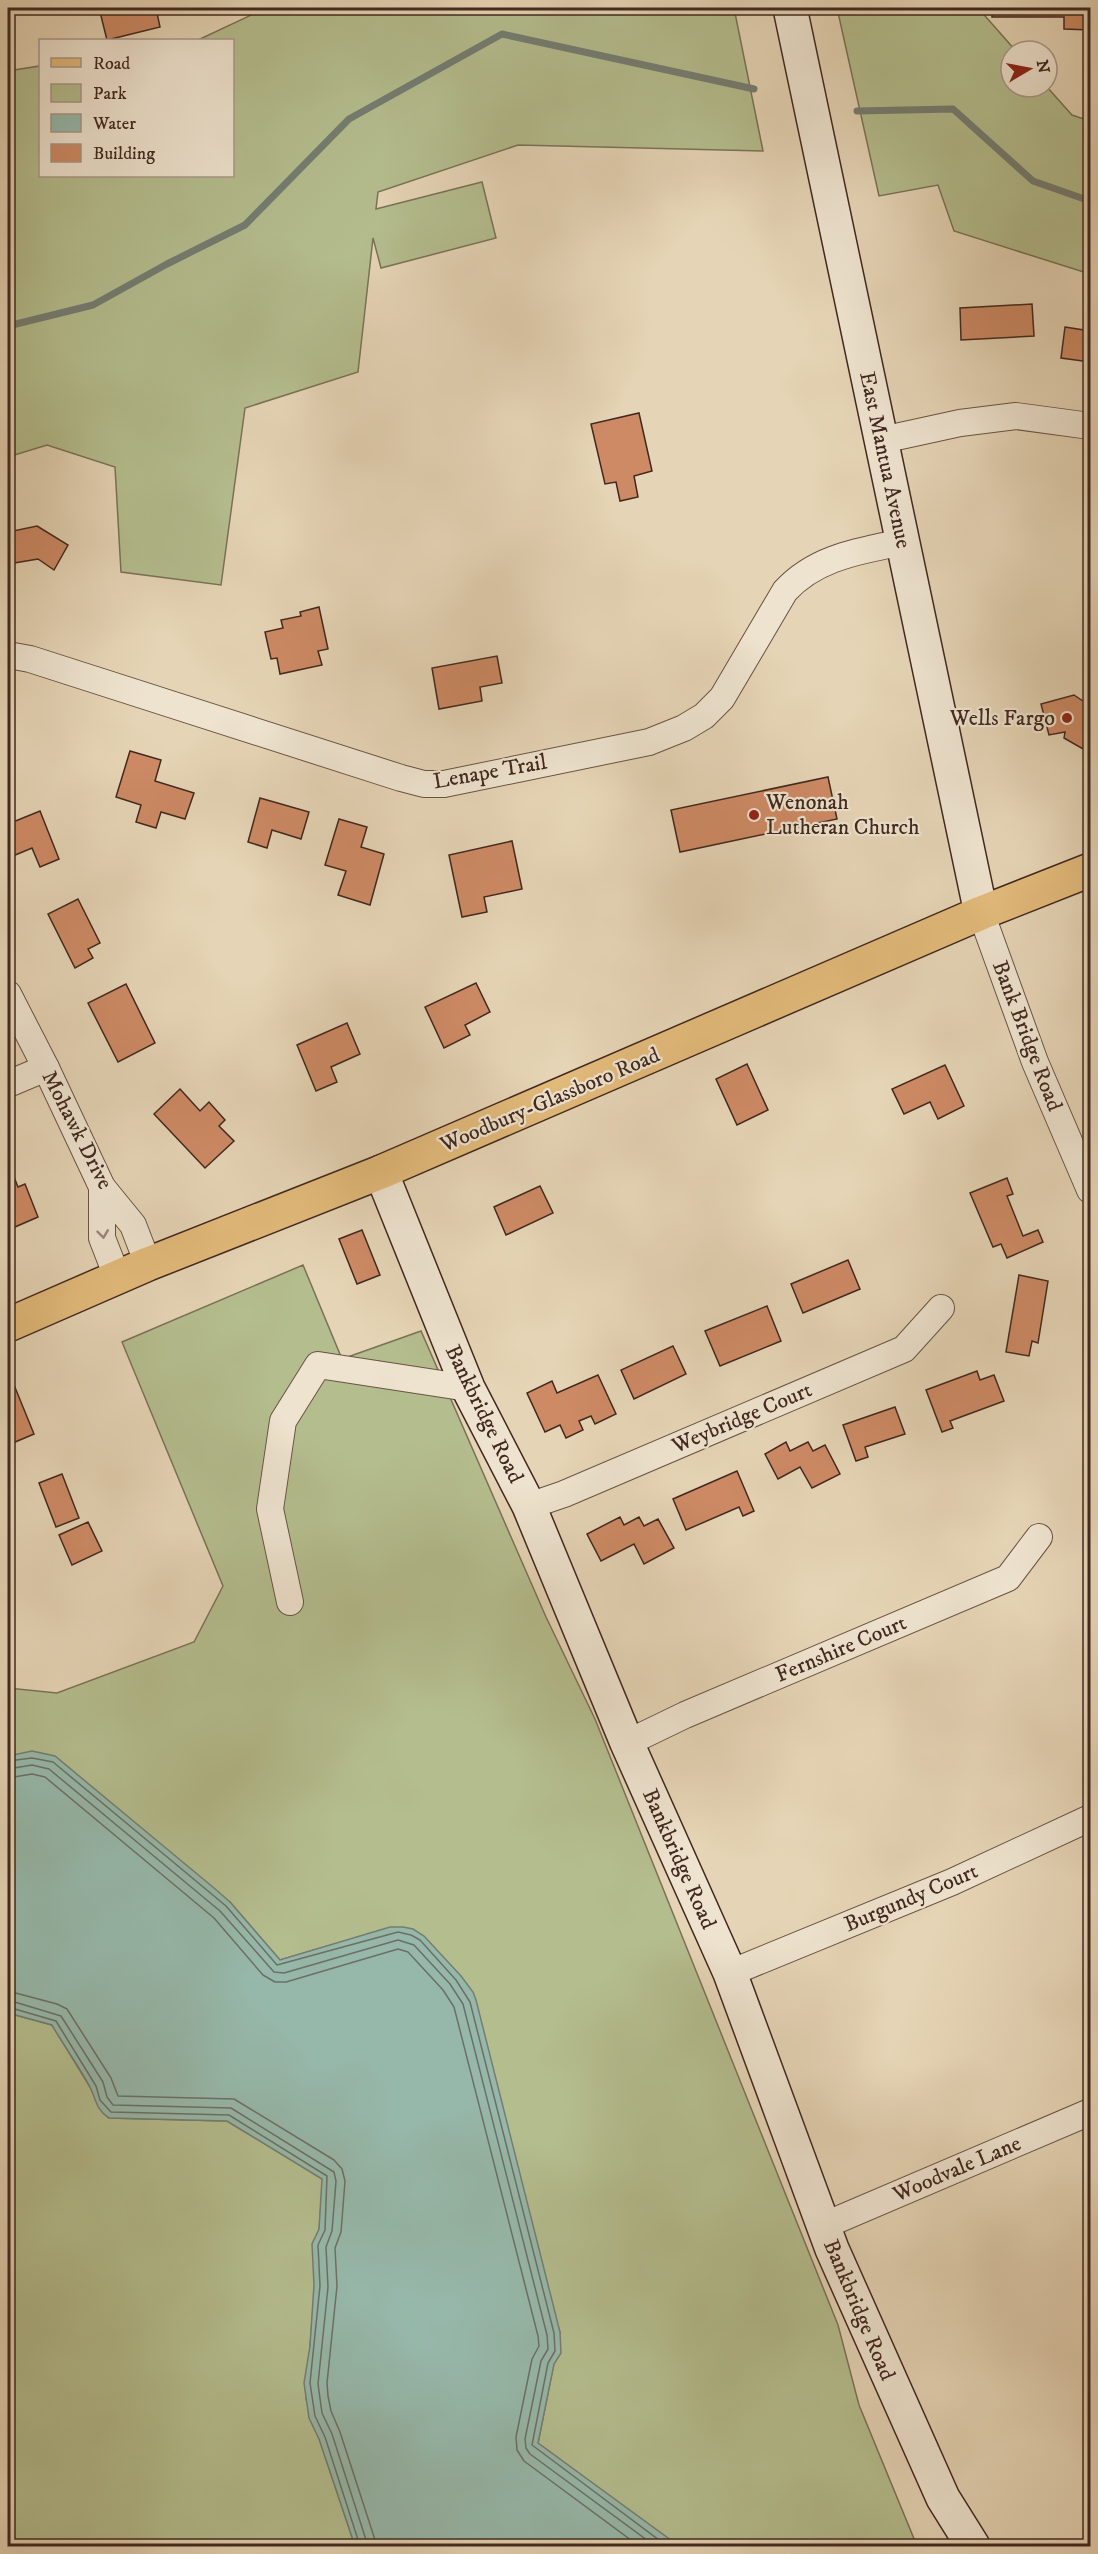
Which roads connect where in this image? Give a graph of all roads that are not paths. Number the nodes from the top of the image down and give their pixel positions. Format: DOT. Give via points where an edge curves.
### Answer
graph roads {
  1 [pos="790,8"];
  2 [pos="1090,426"];
  3 [pos="882,440"];
  4 [pos="902,542"];
  5 [pos="8,655"];
  6 [pos="1090,870"];
  7 [pos="981,913"];
  8 [pos="8,994"];
  9 [pos="46,1068"];
  10 [pos="8,1084"];
  11 [pos="381,1172"];
  12 [pos="102,1187"];
  13 [pos="1090,1190"];
  14 [pos="148,1264"];
  15 [pos="118,1279"];
  16 [pos="941,1308"];
  17 [pos="8,1325"];
  18 [pos="468,1388"];
  19 [pos="529,1506"];
  20 [pos="1038,1537"];
  21 [pos="290,1602"];
  22 [pos="627,1743"];
  23 [pos="1090,1818"];
  24 [pos="730,1973"];
  25 [pos="1090,2112"];
  26 [pos="823,2226"];
  27 [pos="973,2547"];
  1 -- 3 [label="street, East Mantua Avenue"];
  2 -- 3 [label="street" via="1016,416"];
  3 -- 4 [label="street, East Mantua Avenue"];
  4 -- 5 [label="street, Lenape Trail" via="830,560 794,581 722,698 684,728 649,742 444,784 401,778"];
  4 -- 7 [label="street, East Mantua Avenue"];
  6 -- 7 [label="main road, Woodbury-Glassboro Road"];
  7 -- 11 [label="main road, Woodbury-Glassboro Road"];
  7 -- 13 [label="street, Bank Bridge Road" via="1035,1062"];
  8 -- 9 [label="street, Mohawk Drive"];
  9 -- 10 [label="street"];
  9 -- 12 [label="street, Mohawk Drive"];
  11 -- 14 [label="main road, Woodbury-Glassboro Road"];
  11 -- 18 [label="street, Bankbridge Road"];
  12 -- 14 [label="street, Mohawk Drive" via="133,1225"];
  12 -- 15 [label="street, one-way" via="102,1238"];
  14 -- 15 [label="main road, Woodbury-Glassboro Road"];
  15 -- 17 [label="main road, Woodbury-Glassboro Road"];
  16 -- 19 [label="street, Weybridge Court" via="904,1349"];
  18 -- 19 [label="street, Bankbridge Road"];
  18 -- 21 [label="street" via="318,1365 283,1421 270,1509"];
  19 -- 22 [label="street, Bankbridge Road"];
  20 -- 22 [label="street, Fernshire Court" via="1008,1578"];
  22 -- 24 [label="street, Bankbridge Road"];
  23 -- 24 [label="street, Burgundy Court" via="952,1882"];
  24 -- 26 [label="street, Bankbridge Road"];
  25 -- 26 [label="street, Woodvale Lane"];
  26 -- 27 [label="street, Bankbridge Road" via="938,2488"];
}
